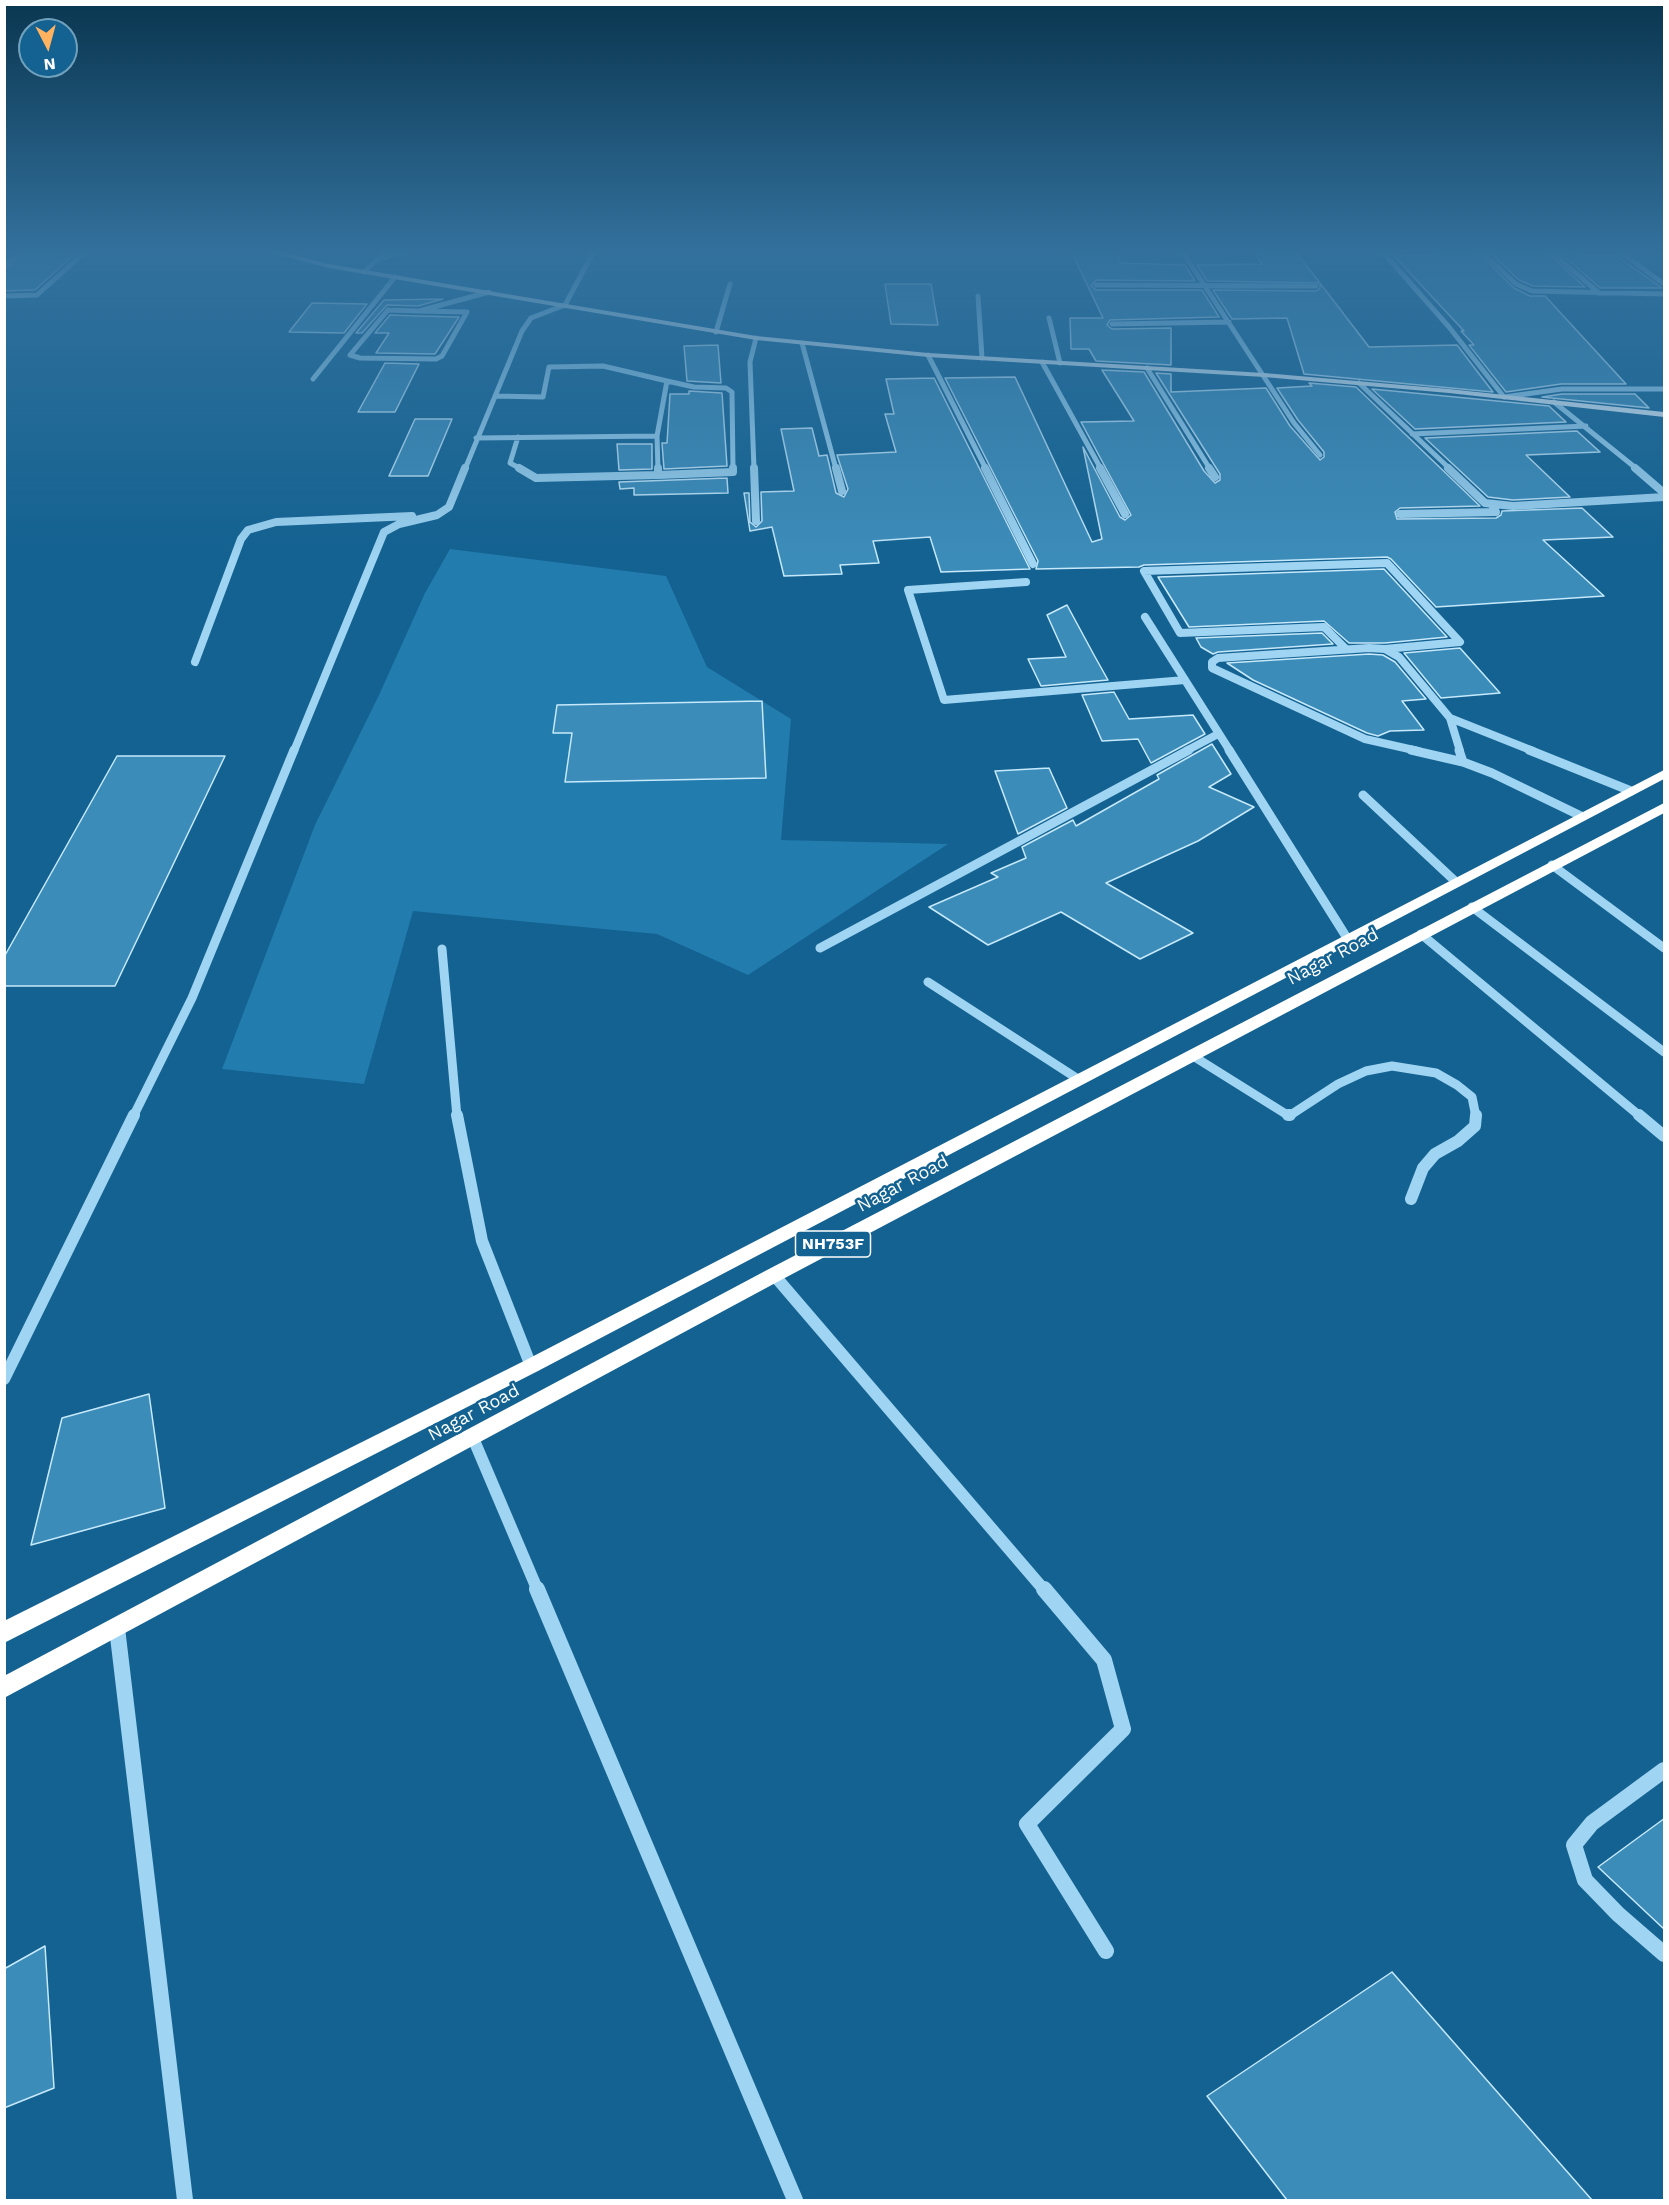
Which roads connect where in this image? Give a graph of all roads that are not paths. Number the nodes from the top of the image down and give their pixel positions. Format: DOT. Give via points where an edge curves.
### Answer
graph roads {
  1 [pos="333,354"];
  2 [pos="351,354"];
  3 [pos="444,354"];
  4 [pos="512,354"];
  5 [pos="752,354"];
  6 [pos="805,354"];
  7 [pos="915,354"];
  8 [pos="982,354"];
  9 [pos="1058,354"];
  10 [pos="1250,354"];
  11 [pos="1470,354"];
  12 [pos="928,355"];
  13 [pos="982,358"];
  14 [pos="1042,362"];
  15 [pos="1060,363"];
  16 [pos="1147,368"];
  17 [pos="1264,375"];
  18 [pos="313,379"];
  19 [pos="667,381"];
  20 [pos="1359,383"];
  21 [pos="1665,389"];
  22 [pos="495,396"];
  23 [pos="1504,397"];
  24 [pos="1554,402"];
  25 [pos="1665,415"];
  26 [pos="1586,426"];
  27 [pos="1412,434"];
  28 [pos="657,436"];
  29 [pos="518,437"];
  30 [pos="476,438"];
  31 [pos="1320,455"];
  32 [pos="658,475"];
  33 [pos="1215,477"];
  34 [pos="842,491"];
  35 [pos="1665,495"];
  36 [pos="1492,505"];
  37 [pos="1125,514"];
  38 [pos="1400,514"];
  39 [pos="436,515"];
  40 [pos="756,520"];
  41 [pos="1033,564"];
  42 [pos="1026,582"];
  43 [pos="1144,617"];
  44 [pos="1346,649"];
  45 [pos="1385,649"];
  46 [pos="195,662"];
  47 [pos="1185,680"];
  48 [pos="1450,718"];
  49 [pos="1218,734"];
  50 [pos="1463,762"];
  51 [pos="1665,774"];
  52 [pos="1631,791"];
  53 [pos="1363,795"];
  54 [pos="1665,807"];
  55 [pos="1581,816"];
  56 [pos="1552,864"];
  57 [pos="1456,882"];
  58 [pos="1472,907"];
  59 [pos="1421,934"];
  60 [pos="1347,938"];
  61 [pos="820,948"];
  62 [pos="1665,948"];
  63 [pos="442,950"];
  64 [pos="928,982"];
  65 [pos="1665,1052"];
  66 [pos="1193,1056"];
  67 [pos="1077,1079"];
  68 [pos="1665,1136"];
  69 [pos="1411,1199"];
  70 [pos="774,1275"];
  71 [pos="531,1366"];
  72 [pos="4,1379"];
  73 [pos="473,1438"];
  74 [pos="117,1628"];
  75 [pos="4,1633"];
  76 [pos="4,1688"];
  77 [pos="1665,1770"];
  78 [pos="1106,1951"];
  79 [pos="1665,1954"];
  80 [pos="185,2200"];
  81 [pos="795,2200"];
  1 -- 18 [label="street"];
  2 -- 3 [label="street" via="360,358 436,359"];
  4 -- 22 [label="street"];
  5 -- 40 [label="street"];
  6 -- 34 [label="street"];
  7 -- 12 [label="main road"];
  8 -- 13 [label="street"];
  9 -- 15 [label="street"];
  10 -- 17 [label="street"];
  11 -- 23 [label="street"];
  12 -- 13 [label="main road"];
  12 -- 41 [label="street"];
  13 -- 14 [label="main road"];
  14 -- 15 [label="main road"];
  14 -- 37 [label="street"];
  15 -- 16 [label="main road"];
  16 -- 17 [label="main road"];
  16 -- 33 [label="street"];
  17 -- 20 [label="main road"];
  17 -- 31 [label="street"];
  19 -- 22 [label="street" via="603,366 549,367 543,397"];
  19 -- 28 [label="street"];
  19 -- 32 [label="street" via="732,392 733,472"];
  20 -- 23 [label="main road"];
  20 -- 27 [label="street"];
  21 -- 23 [label="street" via="1549,390"];
  22 -- 30 [label="street"];
  23 -- 24 [label="main road"];
  24 -- 25 [label="main road"];
  24 -- 26 [label="street"];
  26 -- 27 [label="street"];
  26 -- 35 [label="street"];
  27 -- 36 [label="street" via="1479,498"];
  28 -- 29 [label="street"];
  28 -- 32 [label="street"];
  29 -- 30 [label="street"];
  29 -- 32 [label="street" via="510,463 536,478"];
  30 -- 39 [label="street" via="449,507"];
  35 -- 36 [label="street"];
  36 -- 38 [label="street" via="1496,512"];
  39 -- 46 [label="street" via="276,522 248,530 241,539"];
  39 -- 72 [label="street" via="384,532 192,998"];
  42 -- 47 [label="street" via="908,590 944,700"];
  43 -- 47 [label="street"];
  44 -- 45 [label="street"];
  44 -- 45 [label="street" via="1324,627 1180,633 1144,571 1387,563 1460,642"];
  44 -- 50 [label="street" via="1218,658 1212,662 1212,668 1365,739"];
  45 -- 48 [label="street" via="1399,657"];
  47 -- 49 [label="street"];
  48 -- 50 [label="street"];
  48 -- 52 [label="street"];
  49 -- 60 [label="street"];
  49 -- 61 [label="street"];
  50 -- 55 [label="street"];
  51 -- 52 [label="highway, Nagar Road / NH753F"];
  52 -- 55 [label="highway, Nagar Road / NH753F"];
  53 -- 57 [label="street"];
  54 -- 56 [label="highway, Nagar Road / NH753F"];
  55 -- 57 [label="highway, Nagar Road / NH753F"];
  56 -- 58 [label="highway, Nagar Road / NH753F"];
  56 -- 62 [label="street"];
  57 -- 60 [label="highway, Nagar Road / NH753F"];
  58 -- 59 [label="highway, Nagar Road / NH753F"];
  58 -- 65 [label="street"];
  59 -- 66 [label="highway, Nagar Road / NH753F"];
  59 -- 68 [label="street"];
  60 -- 67 [label="highway, Nagar Road / NH753F"];
  63 -- 71 [label="street" via="457,1120 482,1241"];
  64 -- 67 [label="street"];
  66 -- 69 [label="street" via="1289,1116 1338,1084 1366,1071 1392,1066 1436,1073 1457,1085 1472,1097 1475,1126 1435,1154 1423,1168"];
  66 -- 70 [label="highway, Nagar Road / NH753F"];
  67 -- 71 [label="highway, Nagar Road / NH753F"];
  70 -- 73 [label="highway, Nagar Road / NH753F"];
  70 -- 78 [label="street" via="1104,1660 1123,1729 1027,1824"];
  71 -- 75 [label="highway, Nagar Road / NH753F"];
  73 -- 74 [label="highway, Nagar Road / NH753F"];
  73 -- 81 [label="street"];
  74 -- 76 [label="highway, Nagar Road / NH753F"];
  74 -- 80 [label="street"];
  77 -- 79 [label="street" via="1592,1823 1574,1845 1585,1880"];
}
